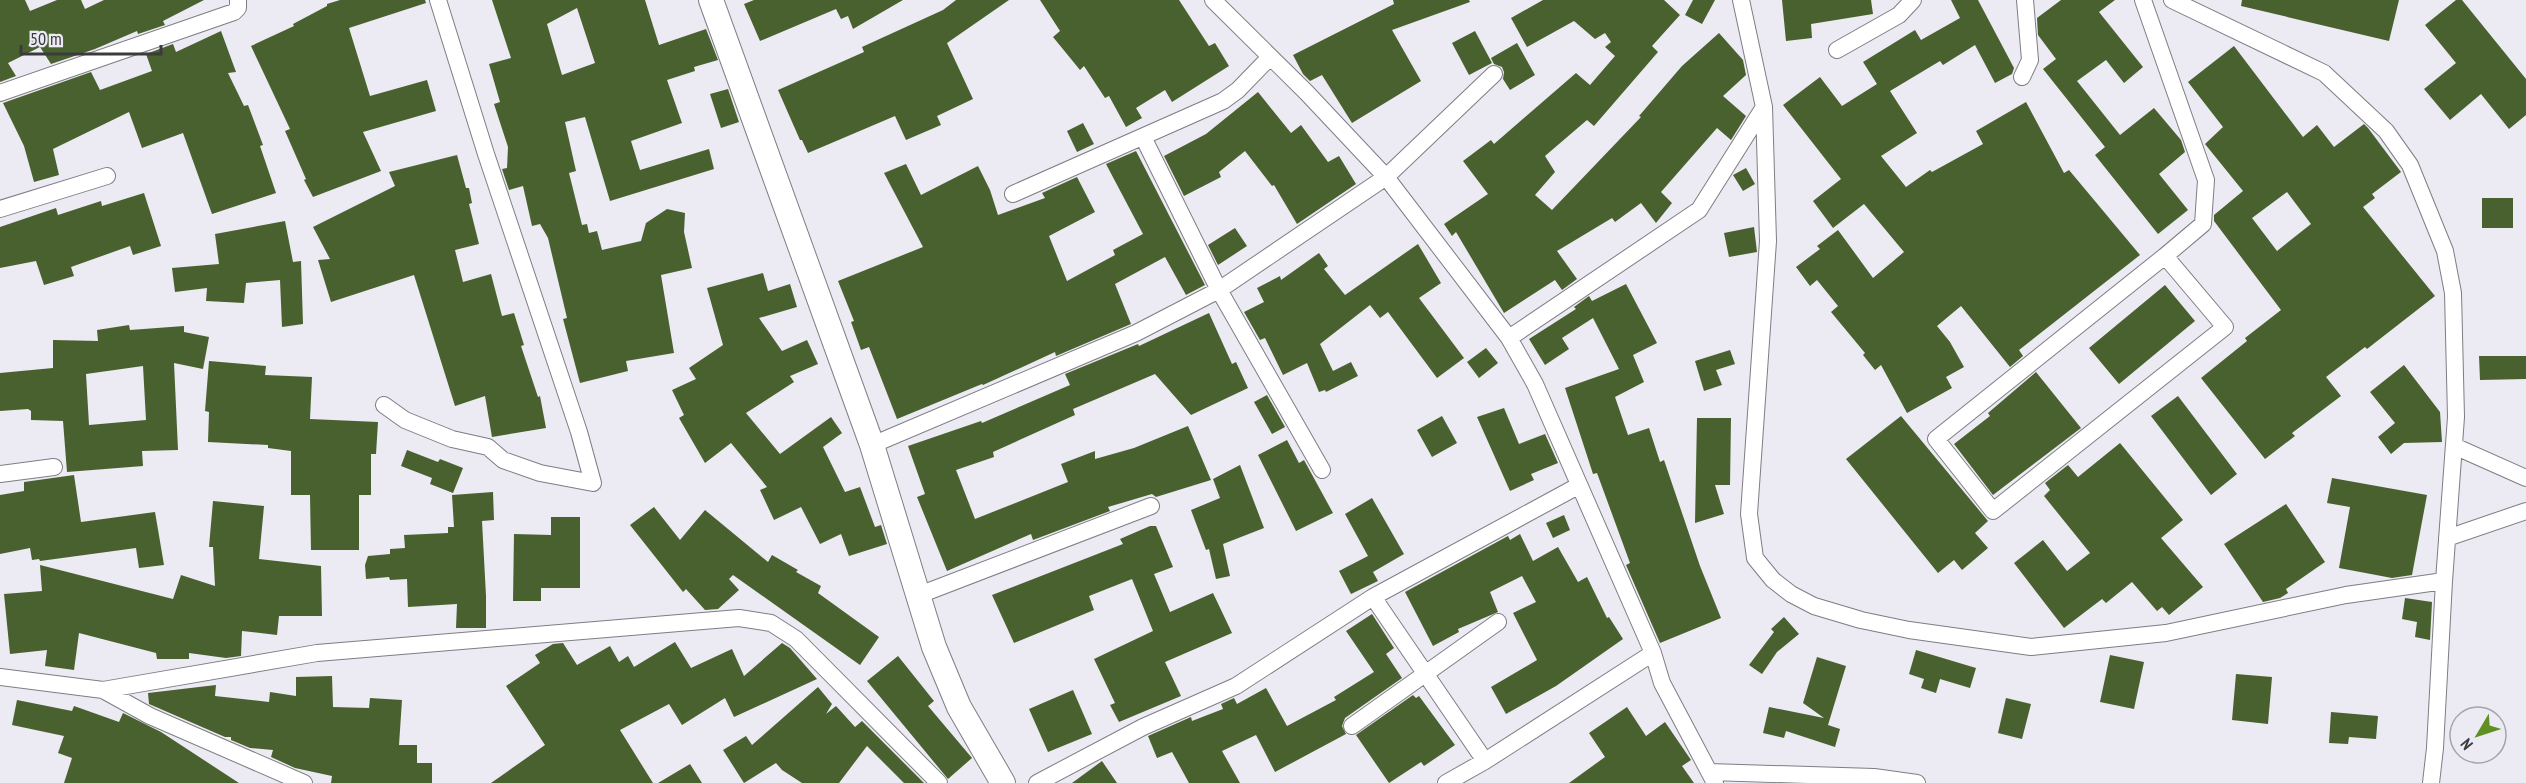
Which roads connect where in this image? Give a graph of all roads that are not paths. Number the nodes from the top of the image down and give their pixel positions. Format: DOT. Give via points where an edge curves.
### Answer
graph roads {
  1 [pos="238,0"];
  2 [pos="438,0"];
  3 [pos="711,0"];
  4 [pos="1213,0"];
  5 [pos="1741,0"];
  6 [pos="1913,0"];
  7 [pos="2025,0"];
  8 [pos="2143,0"];
  9 [pos="2172,0"];
  10 [pos="1837,50"];
  11 [pos="1270,57"];
  12 [pos="1494,74"];
  13 [pos="2022,77"];
  14 [pos="0,93"];
  15 [pos="1764,107"];
  16 [pos="1143,136"];
  17 [pos="107,176"];
  18 [pos="1386,177"];
  19 [pos="1012,194"];
  20 [pos="0,209"];
  21 [pos="2165,256"];
  22 [pos="1219,290"];
  23 [pos="1509,338"];
  24 [pos="384,405"];
  25 [pos="872,445"];
  26 [pos="2454,446"];
  27 [pos="54,467"];
  28 [pos="1322,470"];
  29 [pos="0,474"];
  30 [pos="2526,477"];
  31 [pos="1578,486"];
  32 [pos="1151,506"];
  33 [pos="2526,512"];
  34 [pos="2447,538"];
  35 [pos="2444,581"];
  36 [pos="919,595"];
  37 [pos="1373,597"];
  38 [pos="1498,622"];
  39 [pos="1653,653"];
  40 [pos="1426,673"];
  41 [pos="0,677"];
  42 [pos="103,690"];
  43 [pos="1352,726"];
  44 [pos="1485,761"];
  45 [pos="1712,778"];
  46 [pos="304,783"];
  47 [pos="939,783"];
  48 [pos="1003,783"];
  49 [pos="1036,783"];
  50 [pos="1446,783"];
  51 [pos="1917,783"];
  52 [pos="2431,783"];
  1 -- 14 [label="street" via="234,12"];
  2 -- 24 [label="street" via="593,483 540,473 503,460 488,447 452,439 405,420"];
  3 -- 25 [label="street"];
  4 -- 11 [label="street"];
  5 -- 15 [label="street"];
  6 -- 10 [label="street" via="1899,15"];
  7 -- 13 [label="street" via="2030,60"];
  8 -- 21 [label="street" via="2206,180 2203,224"];
  9 -- 26 [label="street" via="2324,73 2386,131 2410,165 2445,251 2453,293"];
  11 -- 16 [label="street" via="1231,96"];
  11 -- 18 [label="street"];
  12 -- 18 [label="street"];
  15 -- 23 [label="street" via="1699,210"];
  15 -- 35 [label="street" via="1768,257 1749,514 1755,558 1791,594 1814,606 1861,620 2031,647 2166,633 2346,595"];
  16 -- 19 [label="street"];
  16 -- 22 [label="street"];
  17 -- 20 [label="street"];
  18 -- 22 [label="street"];
  18 -- 23 [label="street"];
  21 -- 21 [label="street" via="2225,327 1993,511 1936,439"];
  22 -- 25 [label="street" via="1136,333"];
  22 -- 28 [label="street"];
  23 -- 31 [label="street" via="1535,384"];
  25 -- 36 [label="street"];
  26 -- 30 [label="street"];
  26 -- 34 [label="street"];
  27 -- 29 [label="street"];
  31 -- 37 [label="street"];
  31 -- 39 [label="street"];
  32 -- 36 [label="street"];
  33 -- 34 [label="street"];
  34 -- 35 [label="street"];
  35 -- 52 [label="street"];
  36 -- 48 [label="street" via="934,647 959,707"];
  37 -- 40 [label="street"];
  37 -- 49 [label="street" via="1236,686 1143,727"];
  38 -- 40 [label="street"];
  39 -- 44 [label="street"];
  39 -- 45 [label="street" via="1662,683"];
  40 -- 43 [label="street"];
  40 -- 44 [label="street"];
  41 -- 42 [label="street"];
  42 -- 46 [label="street" via="150,716"];
  42 -- 47 [label="street" via="317,653 739,618 771,623 796,639"];
  44 -- 50 [label="street"];
  45 -- 51 [label="street" via="1874,777"];
}
